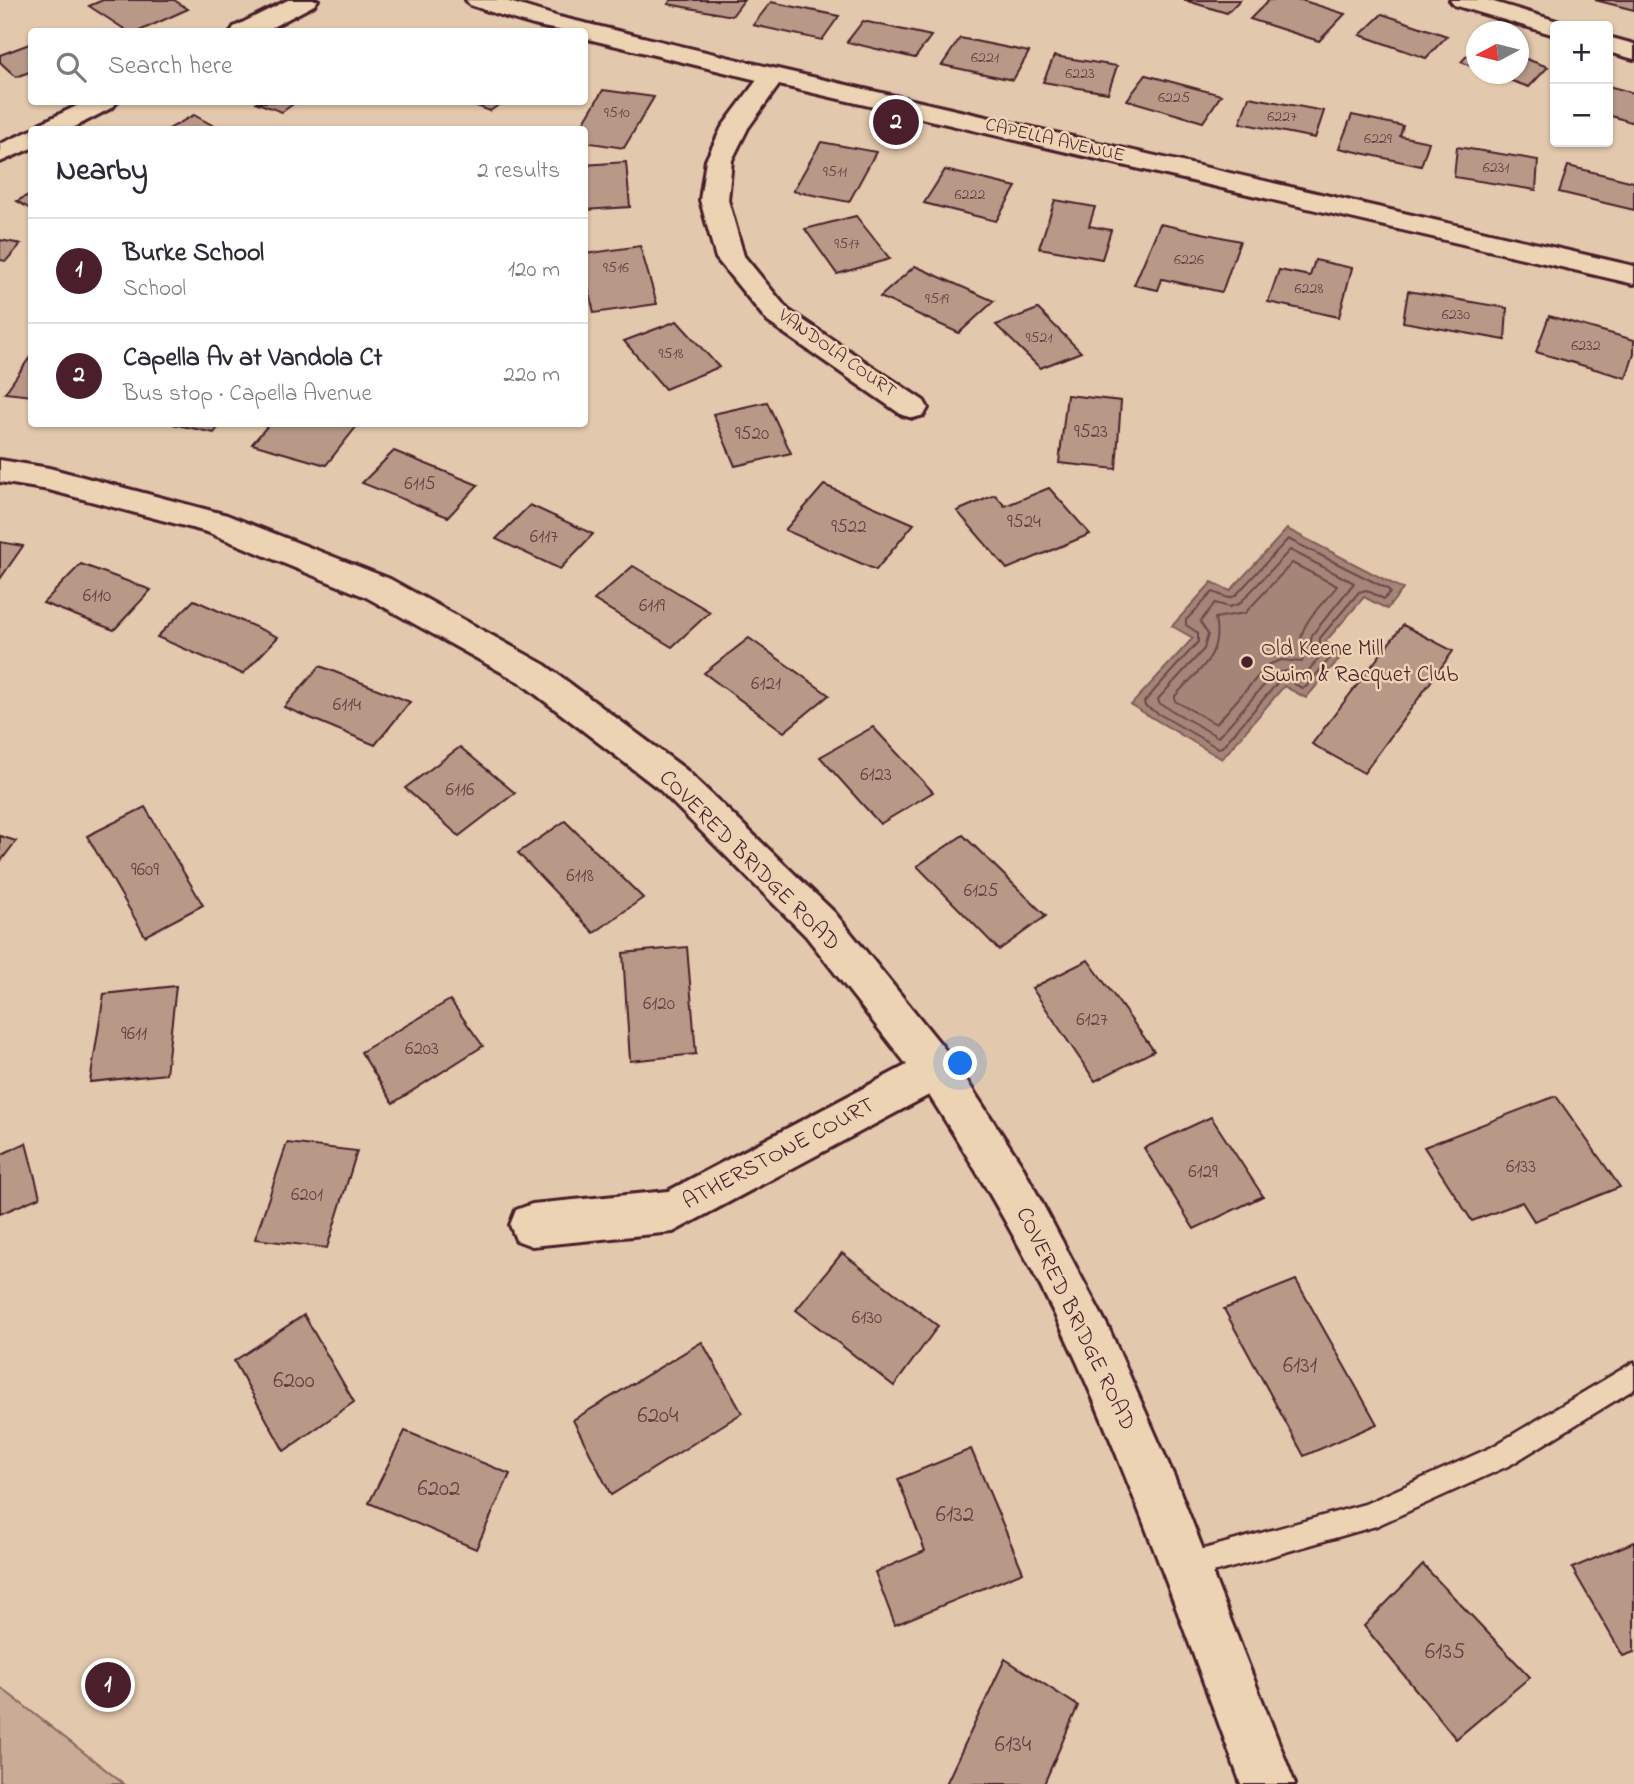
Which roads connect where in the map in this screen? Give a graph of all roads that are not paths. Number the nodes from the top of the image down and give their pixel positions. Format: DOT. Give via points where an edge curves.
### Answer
graph roads {
  1 [pos="306,0"];
  2 [pos="478,0"];
  3 [pos="1462,0"];
  4 [pos="1550,26"];
  5 [pos="251,28"];
  6 [pos="573,28"];
  7 [pos="588,32"];
  8 [pos="1613,46"];
  9 [pos="1634,52"];
  10 [pos="773,76"];
  11 [pos="98,105"];
  12 [pos="56,126"];
  13 [pos="28,140"];
  14 [pos="0,154"];
  15 [pos="1634,275"];
  16 [pos="913,408"];
  17 [pos="0,471"];
  18 [pos="936,1070"];
  19 [pos="533,1225"];
  20 [pos="1634,1375"];
  21 [pos="1185,1567"];
  22 [pos="1268,1784"];
  1 -- 5 [label="street"];
  2 -- 6 [label="street, CAPELLA AVENUE"];
  3 -- 4 [label="street"];
  7 -- 10 [label="street, CAPELLA AVENUE"];
  8 -- 9 [label="street"];
  10 -- 15 [label="street, CAPELLA AVENUE"];
  10 -- 16 [label="street, VANDOLA COURT" via="735,127 719,160 714,201 730,258 778,316"];
  11 -- 12 [label="street"];
  13 -- 14 [label="street"];
  17 -- 18 [label="street, COVERED BRIDGE ROAD" via="49,479 216,523 378,588 533,674 672,779 820,924"];
  18 -- 19 [label="street, ATHERSTONE COURT" via="673,1211"];
  18 -- 21 [label="street, COVERED BRIDGE ROAD" via="1005,1176 1093,1345"];
  20 -- 21 [label="lane" via="1502,1456 1367,1517"];
  21 -- 22 [label="street, COVERED BRIDGE ROAD"];
}
